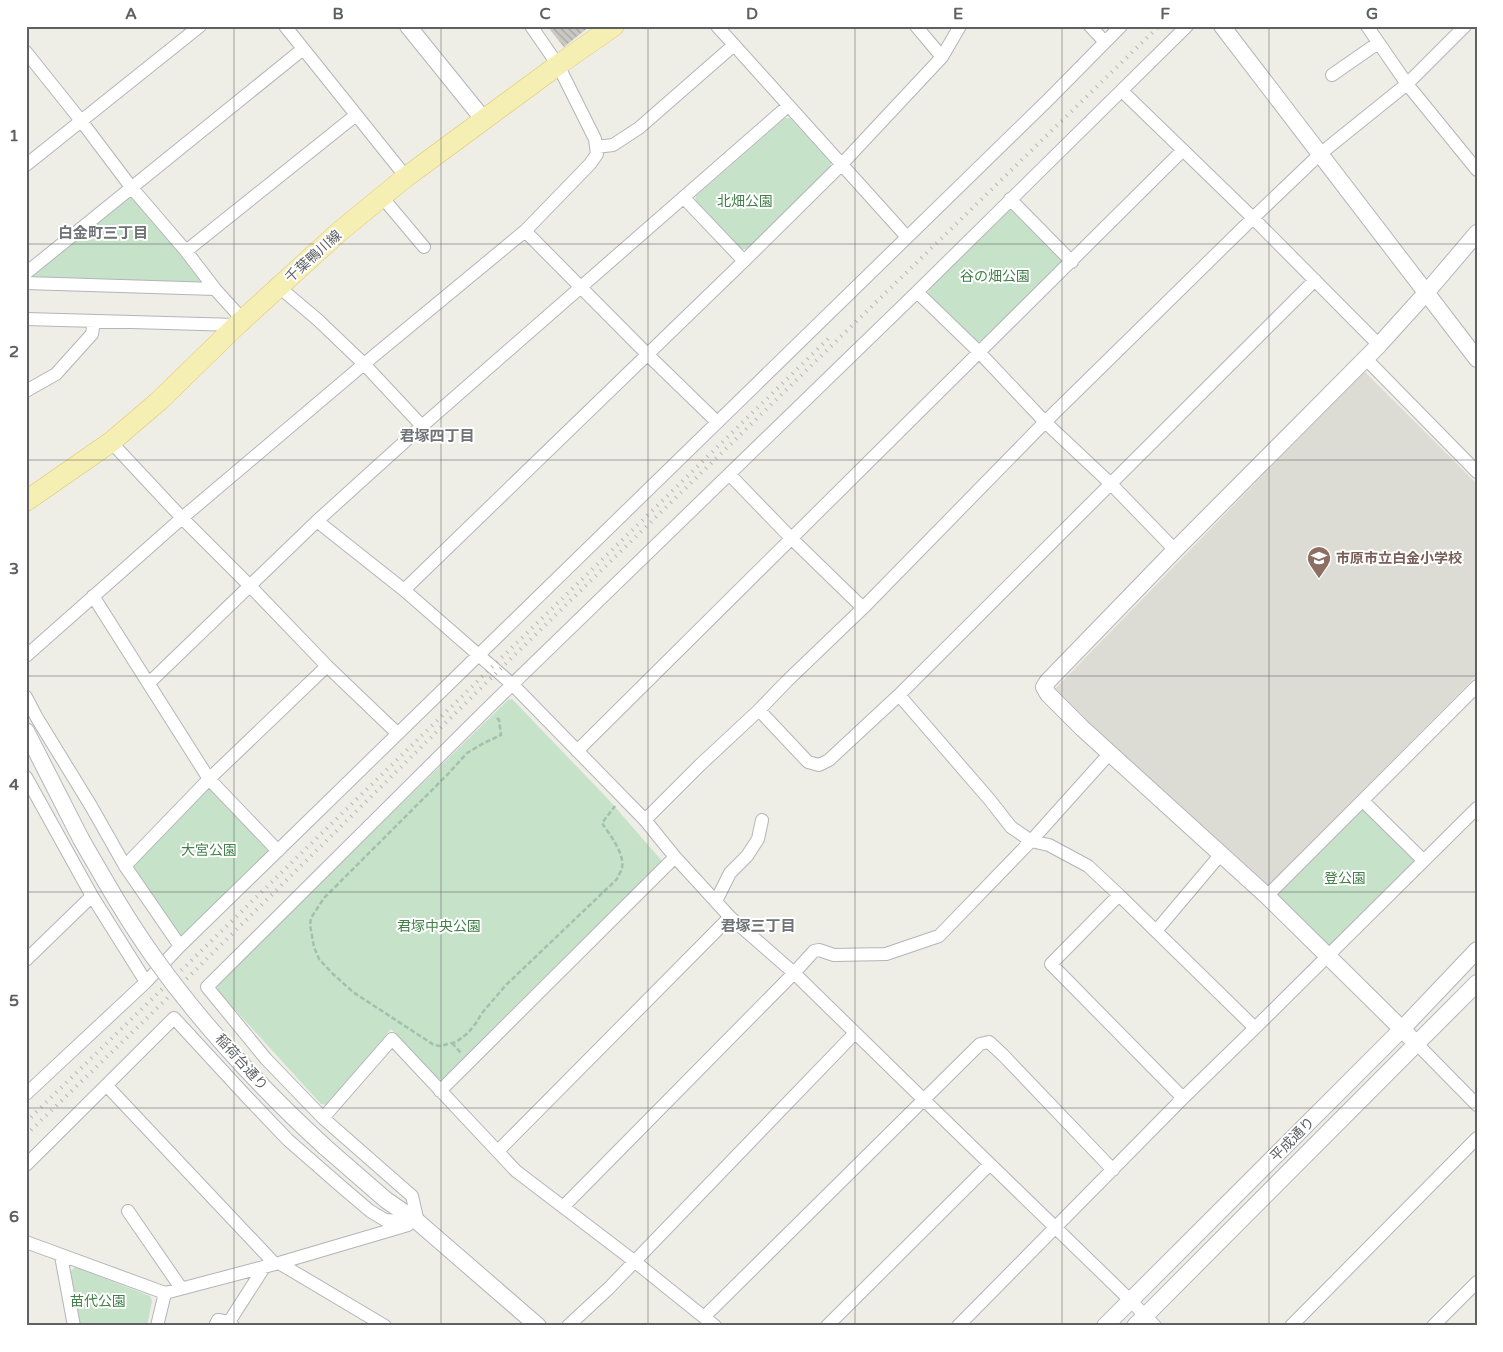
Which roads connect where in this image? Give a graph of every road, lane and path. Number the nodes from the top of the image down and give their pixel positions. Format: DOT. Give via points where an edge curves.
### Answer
graph roads {
  1 [pos="200,26"];
  2 [pos="286,26"];
  3 [pos="408,26"];
  4 [pos="531,26"];
  5 [pos="614,26"];
  6 [pos="717,26"];
  7 [pos="916,26"];
  8 [pos="960,26"];
  9 [pos="1090,26"];
  10 [pos="1121,26"];
  11 [pos="1187,26"];
  12 [pos="1222,26"];
  13 [pos="1367,26"];
  14 [pos="1465,26"];
  15 [pos="1105,42"];
  16 [pos="1378,43"];
  17 [pos="734,45"];
  18 [pos="303,49"];
  19 [pos="26,52"];
  20 [pos="942,57"];
  21 [pos="558,65"];
  22 [pos="1332,75"];
  23 [pos="1407,84"];
  24 [pos="1122,91"];
  25 [pos="788,106"];
  26 [pos="356,115"];
  27 [pos="484,120"];
  28 [pos="82,122"];
  29 [pos="596,147"];
  30 [pos="1183,150"];
  31 [pos="1320,154"];
  32 [pos="1472,154"];
  33 [pos="26,165"];
  34 [pos="841,165"];
  35 [pos="1477,170"];
  36 [pos="406,177"];
  37 [pos="131,187"];
  38 [pos="382,196"];
  39 [pos="684,198"];
  40 [pos="1010,199"];
  41 [pos="1253,218"];
  42 [pos="525,231"];
  43 [pos="1477,233"];
  44 [pos="907,237"];
  45 [pos="424,247"];
  46 [pos="186,251"];
  47 [pos="744,261"];
  48 [pos="1072,262"];
  49 [pos="26,273"];
  50 [pos="1315,280"];
  51 [pos="26,283"];
  52 [pos="279,287"];
  53 [pos="581,287"];
  54 [pos="215,289"];
  55 [pos="917,292"];
  56 [pos="1426,293"];
  57 [pos="26,319"];
  58 [pos="94,321"];
  59 [pos="240,323"];
  60 [pos="1379,345"];
  61 [pos="979,352"];
  62 [pos="647,354"];
  63 [pos="1366,359"];
  64 [pos="1477,359"];
  65 [pos="364,364"];
  66 [pos="26,391"];
  67 [pos="717,422"];
  68 [pos="1045,422"];
  69 [pos="422,426"];
  70 [pos="111,442"];
  71 [pos="1477,472"];
  72 [pos="729,474"];
  73 [pos="1111,484"];
  74 [pos="26,501"];
  75 [pos="182,518"];
  76 [pos="317,521"];
  77 [pos="791,538"];
  78 [pos="1175,550"];
  79 [pos="250,586"];
  80 [pos="404,590"];
  81 [pos="93,596"];
  82 [pos="863,608"];
  83 [pos="478,654"];
  84 [pos="26,656"];
  85 [pos="327,666"];
  86 [pos="149,683"];
  87 [pos="513,685"];
  88 [pos="1477,686"];
  89 [pos="899,695"];
  90 [pos="26,697"];
  91 [pos="489,707"];
  92 [pos="759,710"];
  93 [pos="26,731"];
  94 [pos="398,733"];
  95 [pos="577,751"];
  96 [pos="1110,753"];
  97 [pos="26,776"];
  98 [pos="209,779"];
  99 [pos="622,797"];
  100 [pos="1363,801"];
  101 [pos="1477,808"];
  102 [pos="645,820"];
  103 [pos="762,820"];
  104 [pos="1031,841"];
  105 [pos="278,851"];
  106 [pos="1221,854"];
  107 [pos="675,856"];
  108 [pos="1423,860"];
  109 [pos="125,866"];
  110 [pos="1119,894"];
  111 [pos="92,896"];
  112 [pos="1267,896"];
  113 [pos="716,901"];
  114 [pos="730,916"];
  115 [pos="1156,931"];
  116 [pos="180,946"];
  117 [pos="1477,950"];
  118 [pos="1327,957"];
  119 [pos="26,960"];
  120 [pos="794,973"];
  121 [pos="146,982"];
  122 [pos="1477,983"];
  123 [pos="1255,1028"];
  124 [pos="1402,1029"];
  125 [pos="855,1033"];
  126 [pos="1417,1044"];
  127 [pos="107,1086"];
  128 [pos="440,1091"];
  129 [pos="26,1094"];
  130 [pos="1183,1098"];
  131 [pos="924,1100"];
  132 [pos="1477,1105"];
  133 [pos="323,1118"];
  134 [pos="1477,1138"];
  135 [pos="498,1151"];
  136 [pos="990,1164"];
  137 [pos="26,1165"];
  138 [pos="1113,1170"];
  139 [pos="563,1207"];
  140 [pos="128,1212"];
  141 [pos="418,1222"];
  142 [pos="1056,1228"];
  143 [pos="26,1242"];
  144 [pos="61,1256"];
  145 [pos="634,1261"];
  146 [pos="273,1264"];
  147 [pos="1477,1282"];
  148 [pos="182,1288"];
  149 [pos="164,1293"];
  150 [pos="1130,1300"];
  151 [pos="704,1317"];
  152 [pos="1145,1322"];
  153 [pos="231,1324"];
  154 [pos="74,1326"];
  155 [pos="157,1326"];
  156 [pos="215,1326"];
  157 [pos="385,1326"];
  158 [pos="538,1326"];
  159 [pos="568,1326"];
  160 [pos="715,1326"];
  161 [pos="827,1326"];
  162 [pos="958,1326"];
  163 [pos="1105,1326"];
  164 [pos="1291,1326"];
  165 [pos="1433,1326"];
  1 -- 28 [label="street"];
  2 -- 18 [label="street"];
  3 -- 27 [label="street"];
  4 -- 21 [label="street"];
  5 -- 21 [label="main road, 千葉鴨川線"];
  6 -- 17 [label="street"];
  7 -- 20 [label="street"];
  8 -- 20 [label="street"];
  9 -- 15 [label="street"];
  10 -- 15 [label="street"];
  11 -- 24 [label="street"];
  12 -- 31 [label="street"];
  13 -- 16 [label="street"];
  14 -- 23 [label="street"];
  15 -- 44 [label="street"];
  16 -- 22 [label="street"];
  16 -- 23 [label="street"];
  17 -- 25 [label="street"];
  17 -- 29 [label="street" via="639,128 612,145"];
  18 -- 26 [label="street"];
  18 -- 37 [label="street"];
  19 -- 28 [label="street"];
  20 -- 34 [label="street"];
  21 -- 27 [label="main road, 千葉鴨川線"];
  21 -- 29 [label="street"];
  23 -- 31 [label="street"];
  23 -- 32 [label="street"];
  24 -- 30 [label="street"];
  24 -- 40 [label="street"];
  25 -- 34 [label="street"];
  25 -- 39 [label="street"];
  26 -- 36 [label="street"];
  26 -- 46 [label="street"];
  27 -- 36 [label="main road, 千葉鴨川線"];
  28 -- 33 [label="street"];
  28 -- 37 [label="street"];
  29 -- 42 [label="street" via="597,154 590,164"];
  30 -- 41 [label="street"];
  30 -- 48 [label="street"];
  31 -- 41 [label="street"];
  31 -- 56 [label="street"];
  32 -- 35 [label="street"];
  34 -- 44 [label="street"];
  34 -- 47 [label="street"];
  36 -- 38 [label="main road, 千葉鴨川線"];
  37 -- 46 [label="street"];
  37 -- 49 [label="street"];
  38 -- 45 [label="street"];
  38 -- 52 [label="main road, 千葉鴨川線"];
  39 -- 47 [label="street"];
  39 -- 53 [label="street"];
  40 -- 48 [label="street"];
  40 -- 55 [label="street"];
  41 -- 50 [label="street"];
  41 -- 68 [label="street"];
  42 -- 53 [label="street"];
  42 -- 65 [label="street"];
  43 -- 56 [label="street"];
  44 -- 67 [label="street"];
  46 -- 54 [label="street"];
  47 -- 62 [label="street"];
  48 -- 61 [label="street"];
  50 -- 60 [label="street"];
  50 -- 73 [label="street"];
  51 -- 54 [label="street"];
  52 -- 59 [label="main road, 千葉鴨川線"];
  52 -- 65 [label="street"];
  53 -- 62 [label="street"];
  53 -- 69 [label="street"];
  54 -- 59 [label="street"];
  55 -- 61 [label="street"];
  55 -- 72 [label="street"];
  56 -- 60 [label="street"];
  56 -- 64 [label="street"];
  57 -- 58 [label="street"];
  58 -- 59 [label="street"];
  58 -- 66 [label="street" via="92,334 56,374"];
  59 -- 70 [label="main road, 千葉鴨川線"];
  60 -- 63 [label="street"];
  61 -- 68 [label="street"];
  61 -- 77 [label="street"];
  62 -- 67 [label="street"];
  62 -- 80 [label="street"];
  63 -- 71 [label="street"];
  63 -- 78 [label="street"];
  65 -- 69 [label="street"];
  65 -- 75 [label="street"];
  67 -- 83 [label="street"];
  68 -- 73 [label="street"];
  68 -- 82 [label="street"];
  69 -- 76 [label="street"];
  70 -- 74 [label="main road, 千葉鴨川線"];
  70 -- 75 [label="street"];
  72 -- 77 [label="street"];
  72 -- 87 [label="street"];
  73 -- 78 [label="street"];
  73 -- 89 [label="street"];
  75 -- 79 [label="street"];
  75 -- 81 [label="street"];
  76 -- 79 [label="street"];
  76 -- 80 [label="street"];
  77 -- 82 [label="street"];
  77 -- 95 [label="street"];
  78 -- 96 [label="street" via="1044,687"];
  79 -- 85 [label="street"];
  79 -- 86 [label="street"];
  80 -- 83 [label="street"];
  81 -- 84 [label="street"];
  81 -- 86 [label="street"];
  82 -- 92 [label="street"];
  83 -- 87 [label="street"];
  83 -- 94 [label="street"];
  85 -- 94 [label="street"];
  85 -- 98 [label="street"];
  86 -- 98 [label="street"];
  87 -- 91 [label="street"];
  87 -- 95 [label="street"];
  88 -- 100 [label="street"];
  89 -- 92 [label="street" via="829,760 819,764 808,762"];
  89 -- 104 [label="street" via="1011,827"];
  90 -- 109 [label="street"];
  91 -- 99 [label="path" via="499,720 501,735 467,753 324,898 311,918 314,946 320,958 353,992 434,1045 456,1042 468,1033 506,985 616,880 622,859 616,843 602,824"];
  91 -- 133 [label="street" via="207,987 266,1059"];
  92 -- 102 [label="street"];
  93 -- 141 [label="street, 稲荷台通り, bridge" via="81,839 122,910 187,1000 301,1125 386,1200"];
  94 -- 105 [label="street"];
  95 -- 99 [label="street"];
  96 -- 104 [label="street"];
  96 -- 106 [label="street"];
  97 -- 111 [label="street"];
  98 -- 105 [label="street"];
  98 -- 109 [label="street"];
  99 -- 102 [label="street"];
  100 -- 108 [label="street"];
  100 -- 112 [label="street"];
  101 -- 108 [label="street"];
  102 -- 107 [label="street"];
  103 -- 113 [label="street" via="758,839 730,873"];
  104 -- 110 [label="street" via="1049,845 1088,866"];
  104 -- 120 [label="street" via="939,936 886,954 834,955 814,951"];
  105 -- 116 [label="street"];
  106 -- 112 [label="street"];
  106 -- 115 [label="street"];
  107 -- 113 [label="street"];
  107 -- 128 [label="street"];
  108 -- 118 [label="street"];
  109 -- 116 [label="street"];
  110 -- 115 [label="street"];
  110 -- 130 [label="street" via="1052,964"];
  111 -- 119 [label="street"];
  111 -- 121 [label="street"];
  112 -- 118 [label="street"];
  113 -- 114 [label="street"];
  114 -- 120 [label="street"];
  114 -- 135 [label="street"];
  115 -- 123 [label="street"];
  116 -- 121 [label="street"];
  117 -- 124 [label="street, 平成通り"];
  118 -- 123 [label="street"];
  118 -- 124 [label="street"];
  120 -- 125 [label="street"];
  120 -- 139 [label="street"];
  121 -- 129 [label="street"];
  122 -- 126 [label="street, 平成通り"];
  123 -- 130 [label="street"];
  124 -- 126 [label="street"];
  124 -- 150 [label="street, 平成通り"];
  125 -- 131 [label="street"];
  125 -- 145 [label="street"];
  126 -- 132 [label="street"];
  126 -- 152 [label="street, 平成通り"];
  127 -- 137 [label="street"];
  127 -- 141 [label="street" via="174,1018 288,1140 370,1211 385,1220"];
  127 -- 146 [label="street"];
  128 -- 133 [label="street" via="392,1039"];
  128 -- 135 [label="street"];
  130 -- 138 [label="street"];
  131 -- 136 [label="street"];
  131 -- 138 [label="street" via="980,1044 989,1042"];
  131 -- 151 [label="street"];
  133 -- 141 [label="street" via="412,1196"];
  134 -- 164 [label="street"];
  135 -- 139 [label="street" via="516,1171"];
  136 -- 142 [label="street"];
  136 -- 161 [label="street"];
  138 -- 142 [label="street"];
  139 -- 145 [label="street"];
  140 -- 148 [label="street"];
  141 -- 146 [label="street"];
  141 -- 158 [label="street, 稲荷台通り"];
  142 -- 150 [label="street"];
  142 -- 162 [label="street"];
  143 -- 144 [label="street"];
  144 -- 149 [label="street"];
  144 -- 154 [label="street"];
  145 -- 151 [label="street"];
  145 -- 159 [label="street"];
  146 -- 148 [label="street"];
  146 -- 153 [label="street"];
  146 -- 157 [label="street"];
  147 -- 165 [label="street"];
  148 -- 149 [label="street"];
  149 -- 155 [label="street"];
  150 -- 152 [label="street"];
  150 -- 163 [label="street, 平成通り"];
  151 -- 160 [label="street"];
  153 -- 156 [label="street" via="218,1320"];
}
